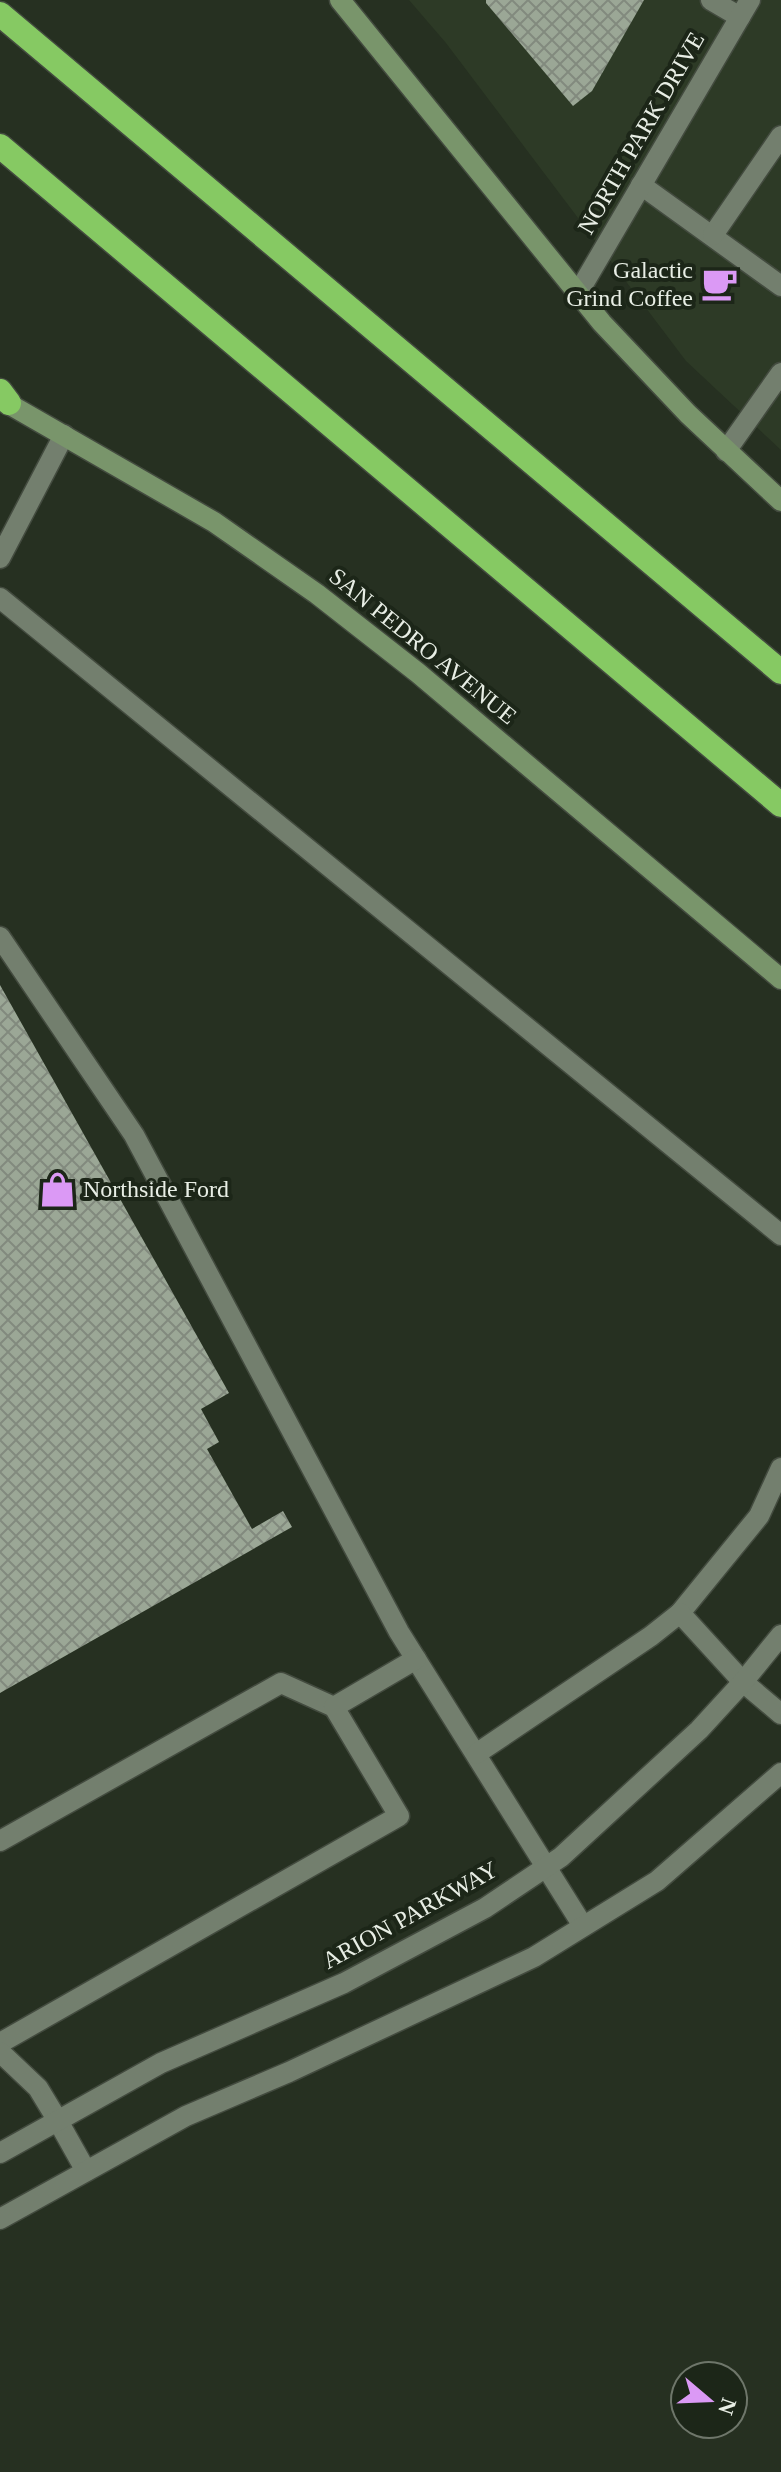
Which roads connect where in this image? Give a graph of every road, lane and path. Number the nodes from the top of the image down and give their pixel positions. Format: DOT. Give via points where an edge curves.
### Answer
graph roads {
  1 [pos="340,0"];
  2 [pos="711,0"];
  3 [pos="745,8"];
  4 [pos="0,14"];
  5 [pos="781,136"];
  6 [pos="0,146"];
  7 [pos="641,185"];
  8 [pos="713,235"];
  9 [pos="781,286"];
  10 [pos="578,293"];
  11 [pos="781,373"];
  12 [pos="3,398"];
  13 [pos="64,435"];
  14 [pos="726,451"];
  15 [pos="780,499"];
  16 [pos="0,558"];
  17 [pos="0,598"];
  18 [pos="781,672"];
  19 [pos="781,805"];
  20 [pos="0,937"];
  21 [pos="781,979"];
  22 [pos="781,1235"];
  23 [pos="781,1468"];
  24 [pos="680,1613"];
  25 [pos="781,1635"];
  26 [pos="416,1659"];
  27 [pos="743,1682"];
  28 [pos="334,1707"];
  29 [pos="781,1714"];
  30 [pos="476,1754"];
  31 [pos="781,1773"];
  32 [pos="0,1841"];
  33 [pos="546,1867"];
  34 [pos="583,1926"];
  35 [pos="0,2043"];
  36 [pos="0,2052"];
  37 [pos="58,2121"];
  38 [pos="0,2153"];
  39 [pos="86,2171"];
  40 [pos="0,2219"];
  1 -- 10 [label="main road"];
  2 -- 3 [label="street"];
  3 -- 7 [label="street, NORTH PARK DRIVE"];
  4 -- 18 [label="highway"];
  5 -- 8 [label="street"];
  6 -- 19 [label="highway"];
  7 -- 8 [label="street"];
  7 -- 10 [label="street, NORTH PARK DRIVE"];
  8 -- 9 [label="street"];
  10 -- 14 [label="main road"];
  11 -- 14 [label="street"];
  12 -- 13 [label="main road, SAN PEDRO AVENUE"];
  13 -- 16 [label="street"];
  13 -- 21 [label="main road, SAN PEDRO AVENUE" via="214,522 367,632"];
  14 -- 15 [label="main road"];
  17 -- 22 [label="street"];
  20 -- 26 [label="street" via="134,1135"];
  23 -- 24 [label="street" via="759,1516"];
  24 -- 27 [label="street"];
  24 -- 30 [label="street"];
  25 -- 27 [label="street, ARION PARKWAY"];
  26 -- 28 [label="street"];
  26 -- 30 [label="street"];
  27 -- 29 [label="street"];
  27 -- 33 [label="street, ARION PARKWAY" via="699,1730"];
  28 -- 32 [label="street" via="281,1683"];
  28 -- 35 [label="street" via="399,1816"];
  30 -- 33 [label="street"];
  31 -- 34 [label="street" via="657,1881"];
  33 -- 34 [label="street"];
  33 -- 37 [label="street, ARION PARKWAY" via="485,1908 344,1983 161,2063"];
  34 -- 39 [label="street" via="534,1957 186,2116"];
  36 -- 37 [label="street" via="38,2088"];
  37 -- 38 [label="street, ARION PARKWAY"];
  37 -- 39 [label="street"];
  39 -- 40 [label="street"];
}
